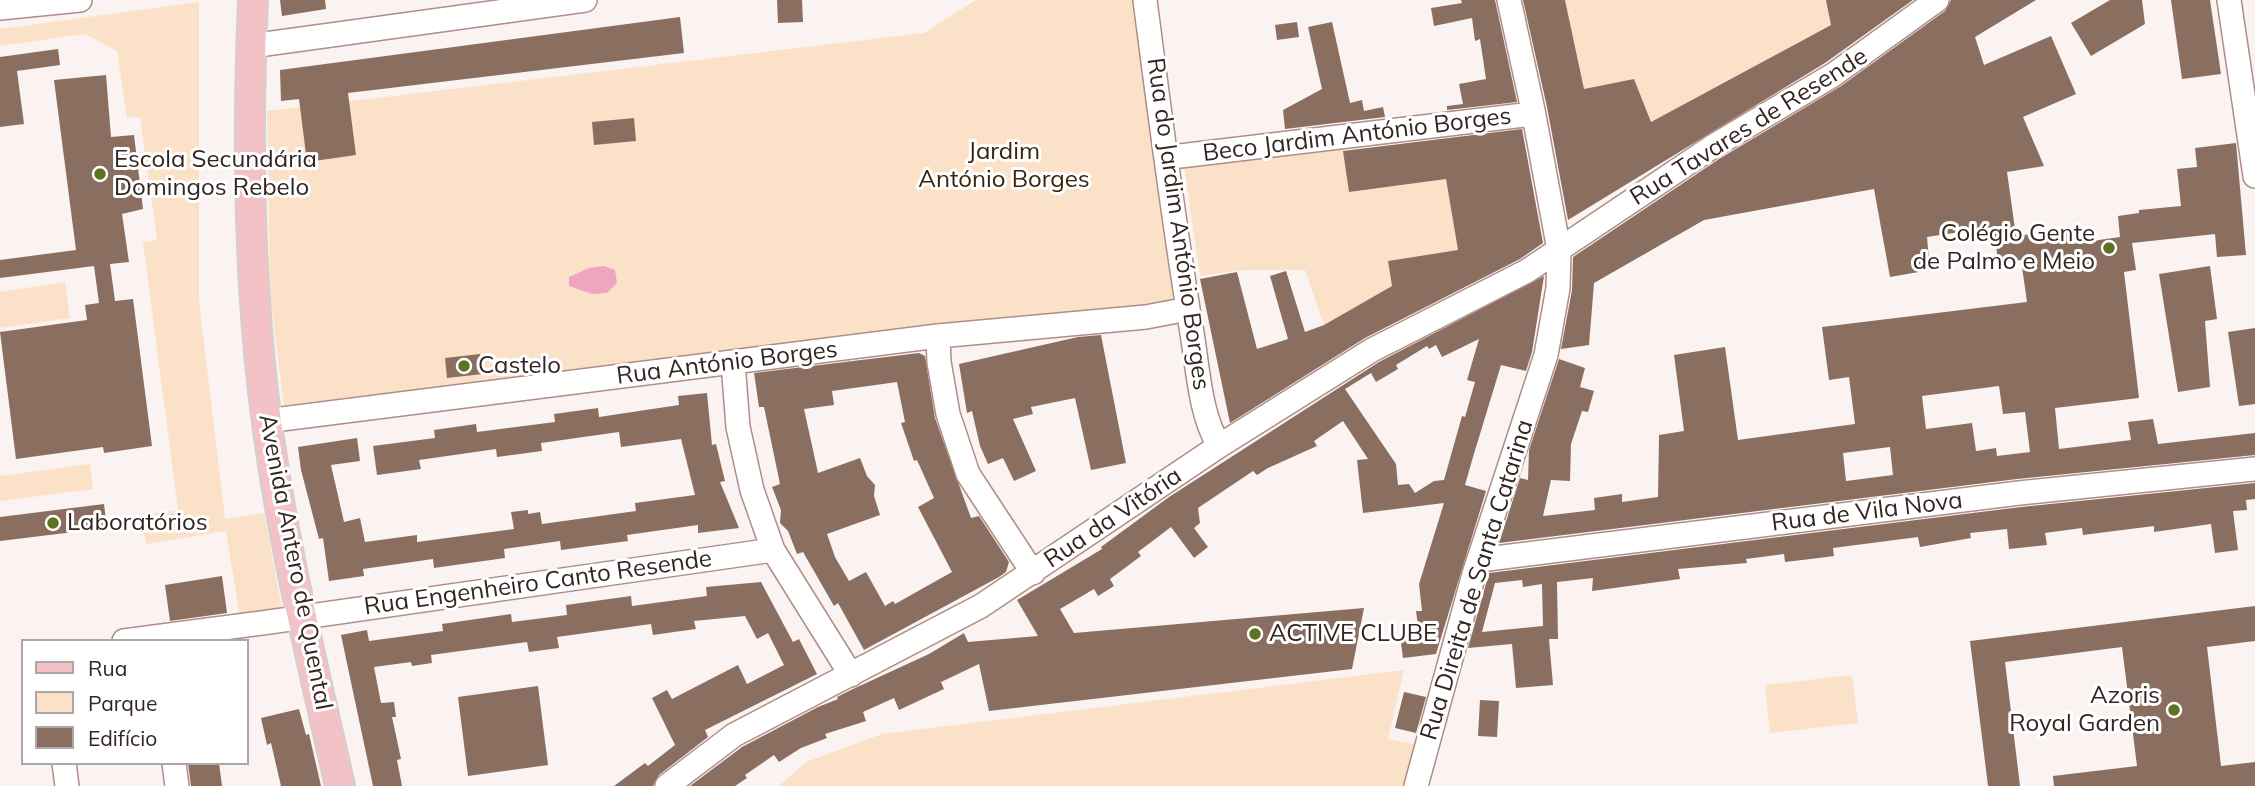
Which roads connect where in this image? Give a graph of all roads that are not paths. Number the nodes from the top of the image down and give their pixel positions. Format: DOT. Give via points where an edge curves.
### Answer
graph roads {
  1 [pos="80,0"];
  2 [pos="253,0"];
  3 [pos="585,0"];
  4 [pos="1145,0"];
  5 [pos="1509,0"];
  6 [pos="1937,0"];
  7 [pos="2229,0"];
  8 [pos="0,8"];
  9 [pos="251,46"];
  10 [pos="2247,66"];
  11 [pos="1533,110"];
  12 [pos="1180,156"];
  13 [pos="2255,176"];
  14 [pos="1559,250"];
  15 [pos="1188,309"];
  16 [pos="938,336"];
  17 [pos="733,363"];
  18 [pos="267,421"];
  19 [pos="1219,446"];
  20 [pos="2255,469"];
  21 [pos="773,550"];
  22 [pos="1479,561"];
  23 [pos="1033,573"];
  24 [pos="303,617"];
  25 [pos="139,639"];
  26 [pos="851,675"];
  27 [pos="64,765"];
  28 [pos="174,765"];
  29 [pos="67,786"];
  30 [pos="177,786"];
  31 [pos="341,786"];
  32 [pos="667,786"];
  33 [pos="1416,786"];
  1 -- 8 [label="street"];
  2 -- 9 [label="main road, Avenida Antero de Quental"];
  3 -- 9 [label="street"];
  4 -- 15 [label="street, Rua do Jardim António Borges"];
  5 -- 11 [label="street, Rua Direita de Santa Catarina"];
  6 -- 14 [label="street, Rua Tavares de Resende" via="1833,75 1712,147"];
  7 -- 10 [label="street"];
  9 -- 18 [label="main road, Avenida Antero de Quental" via="251,233"];
  10 -- 13 [label="street"];
  11 -- 12 [label="street, Beco Jardim António Borges" via="1524,115"];
  11 -- 14 [label="street, Rua Direita de Santa Catarina"];
  14 -- 19 [label="street, Rua da Vitória" via="1372,350"];
  14 -- 22 [label="street, Rua Direita de Santa Catarina" via="1558,288 1546,355"];
  15 -- 16 [label="street, Rua António Borges"];
  15 -- 19 [label="street, Rua do Jardim António Borges" via="1206,417"];
  16 -- 17 [label="street, Rua António Borges"];
  16 -- 23 [label="street" via="948,414 968,474"];
  17 -- 18 [label="street, Rua António Borges"];
  17 -- 21 [label="street" via="741,440"];
  18 -- 24 [label="main road, Avenida Antero de Quental"];
  19 -- 23 [label="street, Rua da Vitória"];
  20 -- 22 [label="street, Rua de Vila Nova" via="2018,493"];
  21 -- 24 [label="street, Rua Engenheiro Canto Resende"];
  21 -- 26 [label="street"];
  22 -- 33 [label="street, Rua Direita de Santa Catarina"];
  23 -- 26 [label="street, Rua da Vitória"];
  24 -- 25 [label="street, Rua Engenheiro Canto Resende"];
  24 -- 31 [label="main road, Avenida Antero de Quental"];
  26 -- 32 [label="street, Rua da Vitória" via="734,735"];
  27 -- 29 [label="street"];
  28 -- 30 [label="street"];
}
